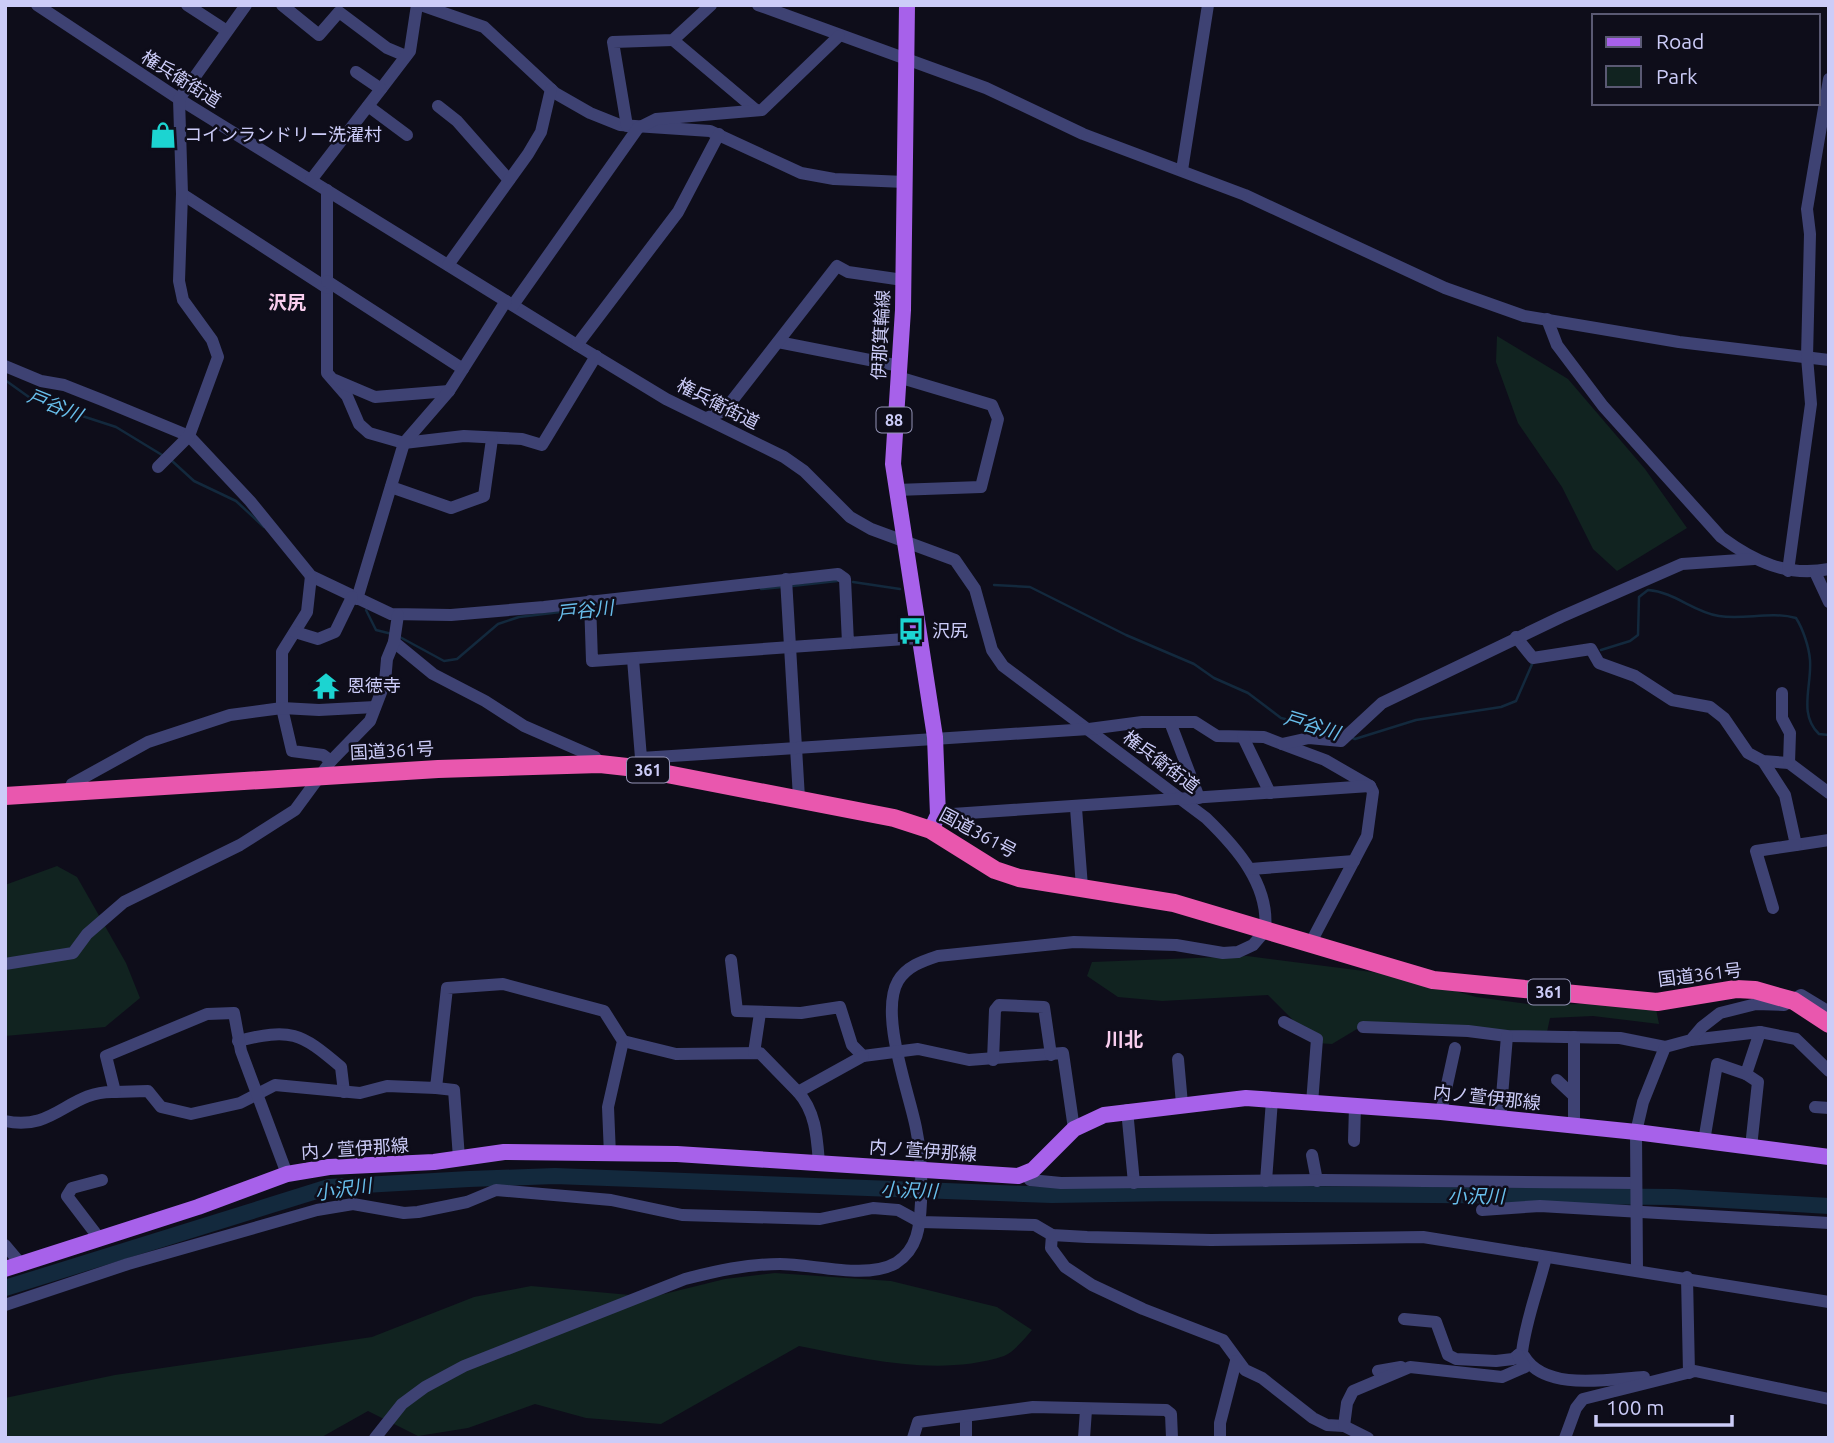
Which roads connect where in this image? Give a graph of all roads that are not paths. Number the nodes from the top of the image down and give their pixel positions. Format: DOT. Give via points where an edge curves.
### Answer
graph roads {
  1 [pos="37,5"];
  2 [pos="187,5"];
  3 [pos="246,5"];
  4 [pos="282,5"];
  5 [pos="419,5"];
  6 [pos="711,5"];
  7 [pos="758,5"];
  8 [pos="907,5"];
  9 [pos="1208,5"];
  10 [pos="227,31"];
  11 [pos="839,36"];
  12 [pos="673,40"];
  13 [pos="406,55"];
  14 [pos="907,58"];
  15 [pos="356,72"];
  16 [pos="1829,79"];
  17 [pos="381,89"];
  18 [pos="551,89"];
  19 [pos="179,99"];
  20 [pos="368,106"];
  21 [pos="438,106"];
  22 [pos="756,110"];
  23 [pos="632,127"];
  24 [pos="719,134"];
  25 [pos="407,135"];
  26 [pos="1182,170"];
  27 [pos="311,180"];
  28 [pos="509,180"];
  29 [pos="905,182"];
  30 [pos="327,190"];
  31 [pos="182,194"];
  32 [pos="448,265"];
  33 [pos="904,279"];
  34 [pos="327,284"];
  35 [pos="510,303"];
  36 [pos="1547,319"];
  37 [pos="778,342"];
  38 [pos="577,345"];
  39 [pos="596,356"];
  40 [pos="1807,357"];
  41 [pos="1829,360"];
  42 [pos="5,366"];
  43 [pos="463,369"];
  44 [pos="899,372"];
  45 [pos="331,379"];
  46 [pos="449,391"];
  47 [pos="706,418"];
  48 [pos="189,436"];
  49 [pos="492,439"];
  50 [pos="404,443"];
  51 [pos="165,461"];
  52 [pos="391,486"];
  53 [pos="896,491"];
  54 [pos="902,541"];
  55 [pos="1754,559"];
  56 [pos="1829,569"];
  57 [pos="1788,571"];
  58 [pos="1815,572"];
  59 [pos="312,576"];
  60 [pos="786,583"];
  61 [pos="355,598"];
  62 [pos="1829,602"];
  63 [pos="590,605"];
  64 [pos="398,615"];
  65 [pos="295,632"];
  66 [pos="395,637"];
  67 [pos="1516,637"];
  68 [pos="919,638"];
  69 [pos="848,643"];
  70 [pos="789,647"];
  71 [pos="633,659"];
  72 [pos="1783,693"];
  73 [pos="375,707"];
  74 [pos="282,708"];
  75 [pos="1170,722"];
  76 [pos="1089,729"];
  77 [pos="935,737"];
  78 [pos="1243,737"];
  79 [pos="1282,744"];
  80 [pos="795,749"];
  81 [pos="331,761"];
  82 [pos="1763,761"];
  83 [pos="639,763"];
  84 [pos="1789,763"];
  85 [pos="600,764"];
  86 [pos="320,776"];
  87 [pos="1370,786"];
  88 [pos="68,792"];
  89 [pos="1270,793"];
  90 [pos="1829,793"];
  91 [pos="5,796"];
  92 [pos="799,798"];
  93 [pos="1199,798"];
  94 [pos="1180,800"];
  95 [pos="1076,808"];
  96 [pos="934,823"];
  97 [pos="1829,840"];
  98 [pos="1796,845"];
  99 [pos="1354,861"];
  100 [pos="1251,869"];
  101 [pos="1082,887"];
  102 [pos="1773,908"];
  103 [pos="1265,931"];
  104 [pos="1310,944"];
  105 [pos="731,960"];
  106 [pos="5,964"];
  107 [pos="1794,1001"];
  108 [pos="1829,1012"];
  109 [pos="760,1013"];
  110 [pos="1284,1022"];
  111 [pos="1829,1024"];
  112 [pos="1363,1027"];
  113 [pos="1760,1032"];
  114 [pos="1507,1036"];
  115 [pos="1574,1037"];
  116 [pos="1691,1040"];
  117 [pos="238,1041"];
  118 [pos="623,1041"];
  119 [pos="1665,1046"];
  120 [pos="1455,1048"];
  121 [pos="754,1053"];
  122 [pos="898,1053"];
  123 [pos="1051,1055"];
  124 [pos="863,1056"];
  125 [pos="1178,1059"];
  126 [pos="993,1060"];
  127 [pos="1829,1071"];
  128 [pos="1746,1074"];
  129 [pos="1557,1080"];
  130 [pos="436,1088"];
  131 [pos="115,1092"];
  132 [pos="344,1092"];
  133 [pos="798,1092"];
  134 [pos="257,1094"];
  135 [pos="1574,1096"];
  136 [pos="1272,1100"];
  137 [pos="1312,1103"];
  138 [pos="1182,1104"];
  139 [pos="1355,1105"];
  140 [pos="1127,1110"];
  141 [pos="1441,1112"];
  142 [pos="1500,1120"];
  143 [pos="5,1121"];
  144 [pos="1574,1126"];
  145 [pos="1074,1129"];
  146 [pos="1636,1132"];
  147 [pos="1704,1141"];
  148 [pos="1354,1142"];
  149 [pos="1751,1147"];
  150 [pos="610,1155"];
  151 [pos="1312,1156"];
  152 [pos="1829,1157"];
  153 [pos="459,1158"];
  154 [pos="819,1163"];
  155 [pos="922,1173"];
  156 [pos="287,1174"];
  157 [pos="1026,1175"];
  158 [pos="102,1180"];
  159 [pos="1266,1181"];
  160 [pos="1317,1181"];
  161 [pos="1134,1183"];
  162 [pos="1634,1184"];
  163 [pos="1482,1210"];
  164 [pos="1636,1213"];
  165 [pos="920,1216"];
  166 [pos="1829,1223"];
  167 [pos="1052,1235"];
  168 [pos="99,1238"];
  169 [pos="5,1245"];
  170 [pos="1546,1256"];
  171 [pos="13,1267"];
  172 [pos="1637,1270"];
  173 [pos="1688,1277"];
  174 [pos="1829,1302"];
  175 [pos="5,1305"];
  176 [pos="1404,1319"];
  177 [pos="1520,1354"];
  178 [pos="1236,1361"];
  179 [pos="1410,1367"];
  180 [pos="1378,1371"];
  181 [pos="1689,1373"];
  182 [pos="1660,1378"];
  183 [pos="1829,1399"];
  184 [pos="1086,1410"];
  185 [pos="966,1416"];
  186 [pos="1344,1426"];
  187 [pos="375,1438"];
  188 [pos="913,1438"];
  189 [pos="966,1438"];
  190 [pos="1084,1438"];
  191 [pos="1172,1438"];
  192 [pos="1220,1438"];
  193 [pos="1368,1438"];
  194 [pos="1565,1438"];
  1 -- 19 [label="street, 権兵衛街道"];
  2 -- 10 [label="street"];
  3 -- 10 [label="street"];
  4 -- 13 [label="street" via="319,35 339,12 387,48"];
  5 -- 13 [label="street"];
  5 -- 18 [label="street" via="484,27"];
  6 -- 12 [label="street"];
  7 -- 11 [label="street"];
  8 -- 14 [label="main road, 伊那箕輪線 / 88"];
  9 -- 26 [label="street"];
  10 -- 19 [label="street"];
  11 -- 14 [label="street"];
  11 -- 22 [label="street" via="762,110"];
  12 -- 22 [label="street"];
  12 -- 23 [label="street" via="613,41"];
  13 -- 17 [label="street"];
  14 -- 26 [label="street" via="986,88 1083,134"];
  14 -- 29 [label="main road, 伊那箕輪線 / 88"];
  15 -- 17 [label="street"];
  16 -- 40 [label="street" via="1807,209"];
  17 -- 20 [label="street"];
  18 -- 23 [label="street" via="590,113"];
  18 -- 28 [label="street" via="541,132"];
  19 -- 27 [label="street, 権兵衛街道"];
  19 -- 31 [label="street"];
  20 -- 25 [label="street"];
  20 -- 27 [label="street"];
  21 -- 28 [label="street"];
  22 -- 23 [label="street" via="656,119"];
  23 -- 24 [label="street"];
  23 -- 35 [label="street"];
  24 -- 29 [label="street" via="801,173"];
  24 -- 38 [label="street" via="678,212"];
  26 -- 36 [label="street" via="1445,288 1524,316"];
  27 -- 30 [label="street, 権兵衛街道"];
  28 -- 32 [label="street"];
  29 -- 33 [label="main road, 伊那箕輪線 / 88"];
  30 -- 32 [label="street, 権兵衛街道"];
  30 -- 34 [label="street"];
  31 -- 34 [label="street"];
  31 -- 48 [label="street" via="183,300 212,340 218,357"];
  32 -- 35 [label="street, 権兵衛街道"];
  33 -- 37 [label="street" via="848,272 837,266"];
  33 -- 44 [label="main road, 伊那箕輪線 / 88"];
  34 -- 43 [label="street"];
  34 -- 45 [label="street" via="327,373"];
  35 -- 38 [label="street, 権兵衛街道"];
  35 -- 43 [label="street"];
  36 -- 40 [label="street" via="1679,342"];
  36 -- 55 [label="street" via="1557,345 1604,405 1721,537"];
  37 -- 44 [label="street"];
  37 -- 47 [label="street" via="724,411"];
  38 -- 39 [label="street, 権兵衛街道"];
  39 -- 47 [label="street, 権兵衛街道"];
  39 -- 49 [label="street" via="542,444"];
  40 -- 41 [label="street"];
  40 -- 57 [label="street" via="1811,404"];
  42 -- 48 [label="street"];
  43 -- 46 [label="street"];
  44 -- 53 [label="main road, 伊那箕輪線 / 88" via="892,444"];
  44 -- 53 [label="street" via="992,405 998,419 981,487"];
  45 -- 46 [label="street" via="375,397"];
  45 -- 50 [label="street" via="369,433"];
  46 -- 50 [label="street"];
  47 -- 54 [label="street, 権兵衛街道" via="784,457 850,517"];
  48 -- 51 [label="street"];
  48 -- 59 [label="street"];
  49 -- 50 [label="street" via="464,436"];
  49 -- 52 [label="street" via="484,496 466,505 451,508"];
  50 -- 52 [label="street"];
  52 -- 61 [label="street"];
  53 -- 54 [label="main road, 伊那箕輪線 / 88"];
  54 -- 68 [label="main road, 伊那箕輪線 / 88"];
  54 -- 76 [label="street, 権兵衛街道" via="956,560 975,589 992,650 1003,666"];
  55 -- 57 [label="street"];
  55 -- 67 [label="street" via="1682,564"];
  56 -- 58 [label="street"];
  57 -- 58 [label="street"];
  58 -- 62 [label="street"];
  59 -- 61 [label="street"];
  59 -- 65 [label="street" via="310,604"];
  60 -- 63 [label="street"];
  60 -- 69 [label="street" via="838,574 845,579"];
  60 -- 70 [label="street"];
  61 -- 64 [label="street"];
  61 -- 65 [label="street" via="335,632 318,639"];
  63 -- 64 [label="street"];
  63 -- 71 [label="street" via="592,661"];
  64 -- 66 [label="street"];
  65 -- 74 [label="street" via="282,652"];
  66 -- 73 [label="street"];
  66 -- 85 [label="street" via="433,674 524,726 595,757"];
  67 -- 79 [label="street" via="1382,703 1348,736"];
  67 -- 82 [label="street" via="1533,658 1591,649 1599,663 1636,676 1672,700 1710,706 1748,753"];
  68 -- 69 [label="street"];
  68 -- 77 [label="main road, 伊那箕輪線 / 88"];
  69 -- 70 [label="street"];
  70 -- 71 [label="street"];
  70 -- 80 [label="street"];
  71 -- 83 [label="street"];
  72 -- 84 [label="street" via="1782,718 1790,733"];
  73 -- 74 [label="street"];
  73 -- 81 [label="street" via="370,721"];
  74 -- 81 [label="street" via="292,751 323,755"];
  74 -- 88 [label="street" via="230,715 148,742 72,784"];
  75 -- 76 [label="street"];
  75 -- 78 [label="street" via="1195,722 1217,736"];
  75 -- 93 [label="street"];
  76 -- 77 [label="street"];
  76 -- 94 [label="street, 権兵衛街道"];
  77 -- 80 [label="street"];
  77 -- 96 [label="main road, 伊那箕輪線 / 88"];
  78 -- 79 [label="street" via="1264,737"];
  78 -- 89 [label="street"];
  79 -- 87 [label="street" via="1325,760"];
  80 -- 83 [label="street"];
  80 -- 92 [label="street"];
  81 -- 86 [label="street"];
  82 -- 84 [label="street"];
  82 -- 98 [label="street" via="1785,795"];
  83 -- 85 [label="highway, 国道361号 / 361"];
  83 -- 92 [label="highway, 国道361号 / 361"];
  84 -- 90 [label="street"];
  85 -- 86 [label="highway, 国道361号 / 361"];
  86 -- 88 [label="highway, 国道361号 / 361"];
  86 -- 106 [label="street" via="295,810 240,845 124,902 87,934 73,953"];
  87 -- 89 [label="street"];
  87 -- 99 [label="street" via="1370,824"];
  88 -- 91 [label="highway, 国道361号 / 361"];
  89 -- 93 [label="street"];
  92 -- 96 [label="highway, 国道361号 / 361"];
  93 -- 94 [label="street"];
  94 -- 95 [label="street"];
  94 -- 100 [label="street, 権兵衛街道" via="1225,836"];
  95 -- 96 [label="street"];
  95 -- 101 [label="street"];
  96 -- 101 [label="highway, 国道361号 / 361" via="995,870"];
  97 -- 98 [label="street"];
  98 -- 102 [label="street" via="1755,853"];
  99 -- 100 [label="street"];
  99 -- 104 [label="street"];
  100 -- 103 [label="street, 権兵衛街道" via="1265,909"];
  101 -- 103 [label="highway, 国道361号 / 361" via="1174,903"];
  103 -- 104 [label="highway, 国道361号 / 361"];
  103 -- 122 [label="street" via="1253,945 1238,952 1074,942 924,961 906,971 895,987"];
  104 -- 107 [label="highway, 国道361号 / 361" via="1461,984 1657,1002 1736,989"];
  105 -- 109 [label="street" via="734,1007 741,1013"];
  107 -- 108 [label="street" via="1801,995"];
  107 -- 111 [label="highway, 国道361号 / 361"];
  107 -- 116 [label="street" via="1720,1013"];
  109 -- 121 [label="street"];
  109 -- 124 [label="street" via="840,1007 852,1045"];
  110 -- 137 [label="street" via="1317,1039"];
  112 -- 114 [label="street"];
  113 -- 116 [label="street"];
  113 -- 127 [label="street" via="1796,1039"];
  113 -- 128 [label="street"];
  114 -- 115 [label="street"];
  114 -- 142 [label="street"];
  115 -- 119 [label="street" via="1620,1038"];
  115 -- 135 [label="street"];
  116 -- 119 [label="street"];
  117 -- 131 [label="street" via="234,1013 200,1016 106,1056"];
  117 -- 132 [label="street" via="274,1032 312,1042 341,1067"];
  117 -- 134 [label="street"];
  118 -- 121 [label="street" via="676,1054"];
  118 -- 130 [label="street" via="599,1008 497,983 447,988"];
  118 -- 150 [label="street" via="608,1107"];
  119 -- 146 [label="street"];
  120 -- 141 [label="street"];
  121 -- 133 [label="street" via="764,1056"];
  122 -- 124 [label="street"];
  122 -- 126 [label="street" via="918,1049 953,1059"];
  122 -- 155 [label="street"];
  123 -- 126 [label="street"];
  123 -- 126 [label="street" via="1044,1007 999,1005"];
  123 -- 145 [label="street" via="1063,1053"];
  124 -- 133 [label="street"];
  125 -- 138 [label="street"];
  128 -- 147 [label="street" via="1717,1064"];
  128 -- 149 [label="street" via="1758,1082"];
  129 -- 135 [label="street"];
  130 -- 132 [label="street" via="396,1086"];
  130 -- 153 [label="street" via="454,1090"];
  131 -- 134 [label="street" via="149,1091 161,1107 191,1114 232,1107"];
  131 -- 143 [label="street" via="81,1097 49,1119"];
  132 -- 134 [label="street" via="275,1085"];
  133 -- 154 [label="street" via="815,1125"];
  134 -- 156 [label="street"];
  135 -- 144 [label="street"];
  136 -- 137 [label="main road, 内ノ萱伊那線"];
  136 -- 138 [label="main road, 内ノ萱伊那線"];
  136 -- 159 [label="street"];
  137 -- 139 [label="main road, 内ノ萱伊那線"];
  138 -- 140 [label="main road, 内ノ萱伊那線"];
  139 -- 141 [label="main road, 内ノ萱伊那線"];
  139 -- 148 [label="street"];
  140 -- 145 [label="main road, 内ノ萱伊那線"];
  140 -- 161 [label="street"];
  141 -- 142 [label="main road, 内ノ萱伊那線"];
  142 -- 144 [label="main road, 内ノ萱伊那線"];
  144 -- 146 [label="main road, 内ノ萱伊那線"];
  145 -- 157 [label="main road, 内ノ萱伊那線"];
  146 -- 147 [label="main road, 内ノ萱伊那線"];
  146 -- 162 [label="street"];
  147 -- 149 [label="main road, 内ノ萱伊那線"];
  149 -- 152 [label="main road, 内ノ萱伊那線"];
  150 -- 153 [label="main road, 内ノ萱伊那線" via="504,1152"];
  150 -- 154 [label="main road, 内ノ萱伊那線" via="717,1155"];
  151 -- 160 [label="street"];
  153 -- 156 [label="main road, 内ノ萱伊那線"];
  154 -- 155 [label="main road, 内ノ萱伊那線"];
  155 -- 157 [label="main road, 内ノ萱伊那線"];
  155 -- 165 [label="street"];
  156 -- 168 [label="main road, 内ノ萱伊那線"];
  157 -- 161 [label="street" via="1030,1180 1061,1183"];
  158 -- 168 [label="street" via="72,1188 67,1196"];
  159 -- 160 [label="street"];
  159 -- 161 [label="street"];
  160 -- 162 [label="street"];
  162 -- 164 [label="street"];
  163 -- 164 [label="street" via="1540,1206"];
  164 -- 166 [label="street"];
  164 -- 172 [label="street"];
  165 -- 167 [label="street" via="1035,1225"];
  165 -- 175 [label="street" via="873,1208 810,1219 682,1214 611,1200 496,1190 467,1202 418,1212 354,1204 317,1210"];
  165 -- 187 [label="street" via="917,1241 895,1264 870,1270 781,1264 685,1279 464,1366 402,1404"];
  167 -- 170 [label="street" via="1212,1240 1423,1237"];
  167 -- 178 [label="street" via="1051,1248 1065,1267 1143,1309 1223,1340"];
  168 -- 171 [label="main road, 内ノ萱伊那線"];
  169 -- 171 [label="street"];
  170 -- 172 [label="street"];
  170 -- 177 [label="street"];
  172 -- 173 [label="street"];
  173 -- 174 [label="street"];
  173 -- 181 [label="street"];
  176 -- 177 [label="street" via="1436,1322 1448,1355 1457,1359 1496,1361"];
  177 -- 179 [label="street" via="1525,1367 1502,1377"];
  177 -- 182 [label="street" via="1532,1367 1553,1377"];
  178 -- 186 [label="street" via="1313,1418 1327,1426"];
  178 -- 192 [label="street"];
  179 -- 180 [label="street"];
  179 -- 186 [label="street" via="1353,1391"];
  181 -- 182 [label="street"];
  181 -- 183 [label="street" via="1704,1372"];
  182 -- 194 [label="street" via="1583,1399"];
  184 -- 185 [label="street" via="1033,1407"];
  184 -- 190 [label="street"];
  184 -- 191 [label="street" via="1166,1410 1171,1414"];
  185 -- 188 [label="street" via="918,1422"];
  185 -- 189 [label="street"];
  186 -- 193 [label="street"];
}
